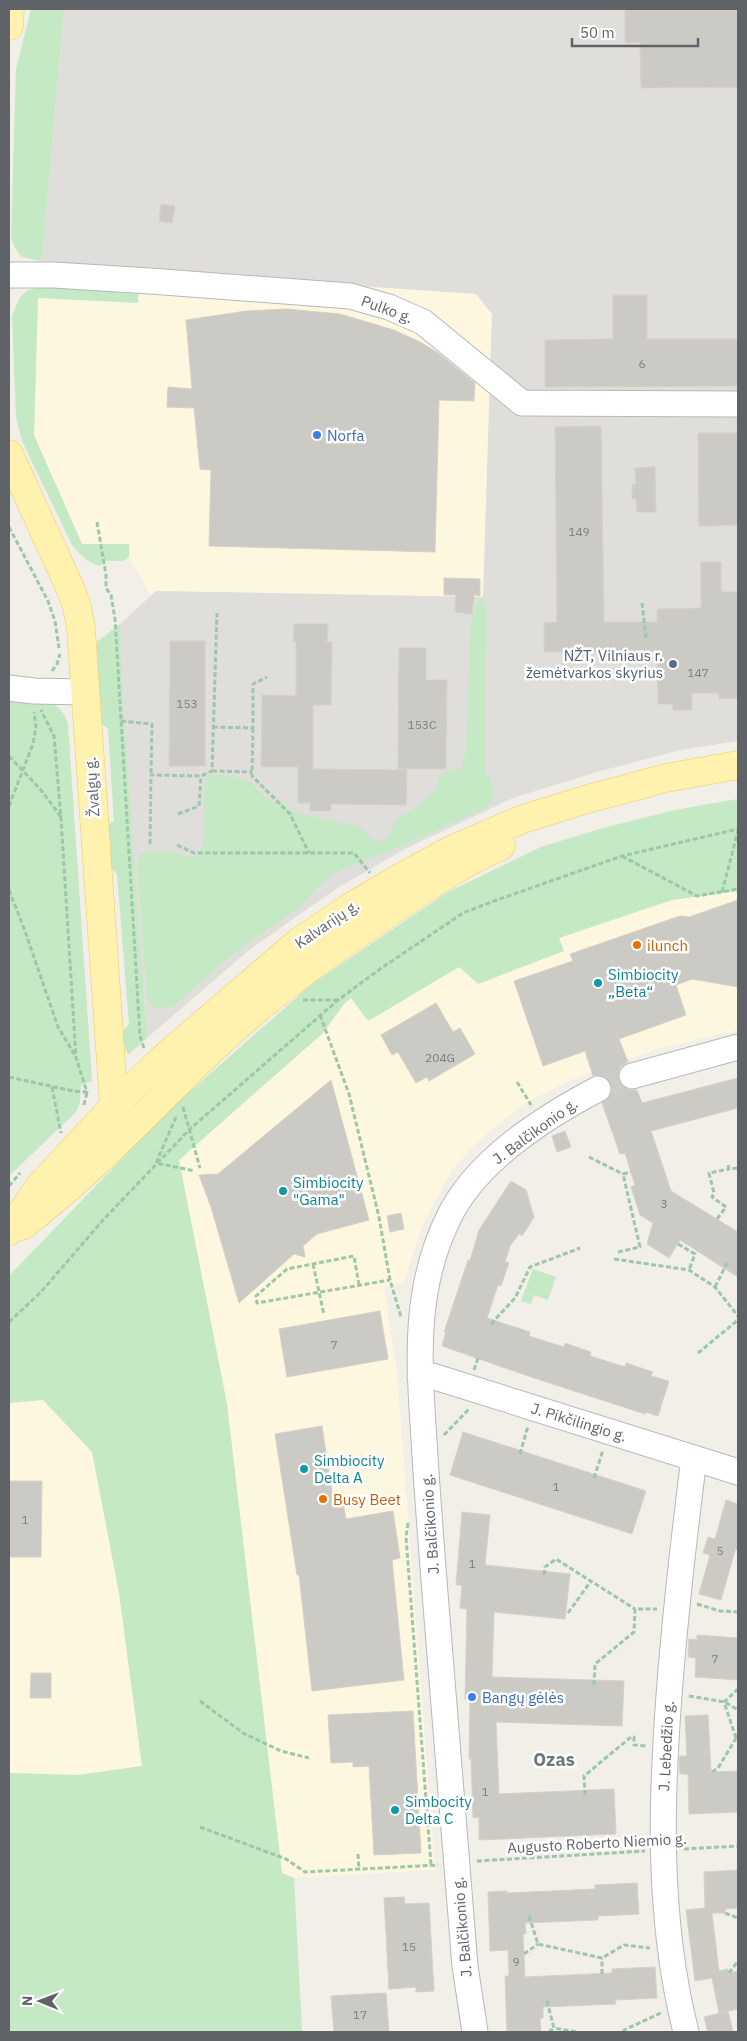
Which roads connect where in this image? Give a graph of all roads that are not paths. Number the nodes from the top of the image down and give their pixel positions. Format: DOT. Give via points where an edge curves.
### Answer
graph roads {
  1 [pos="10,9"];
  2 [pos="9,26"];
  3 [pos="9,275"];
  4 [pos="738,404"];
  5 [pos="9,454"];
  6 [pos="9,688"];
  7 [pos="85,692"];
  8 [pos="738,765"];
  9 [pos="738,781"];
  10 [pos="301,940"];
  11 [pos="317,963"];
  12 [pos="738,1047"];
  13 [pos="632,1076"];
  14 [pos="598,1089"];
  15 [pos="114,1106"];
  16 [pos="135,1126"];
  17 [pos="9,1231"];
  18 [pos="9,1236"];
  19 [pos="420,1376"];
  20 [pos="694,1458"];
  21 [pos="738,1472"];
  22 [pos="475,2032"];
  23 [pos="686,2032"];
  1 -- 2 [label="main road"];
  3 -- 4 [label="street, Pulko g." via="54,275 350,296 389,307 423,322 522,403"];
  5 -- 7 [label="main road, Žvalgų g." via="77,607"];
  6 -- 7 [label="street" via="34,692"];
  7 -- 15 [label="main road, Žvalgų g."];
  8 -- 10 [label="main road, Kalvarijų g." via="666,778 523,819 452,850 396,880"];
  9 -- 11 [label="main road, Kalvarijų g." via="681,791 580,816 490,851 424,888"];
  10 -- 11 [label="main road"];
  10 -- 15 [label="main road, Kalvarijų g." via="166,1056"];
  11 -- 16 [label="main road, Kalvarijų g." via="206,1054"];
  12 -- 13 [label="street"];
  14 -- 19 [label="street, J. Balčikonio g." via="549,1118 498,1157 473,1181 448,1217 423,1299"];
  15 -- 16 [label="main road"];
  15 -- 17 [label="main road, Kalvarijų g." via="40,1186"];
  16 -- 18 [label="main road, Kalvarijų g." via="55,1200"];
  19 -- 20 [label="street, J. Pikčilingio g." via="432,1376"];
  19 -- 22 [label="street, J. Balčikonio g." via="456,1863 465,1966"];
  20 -- 21 [label="street, J. Pikčilingio g."];
  20 -- 23 [label="street, J. Lebedžio g." via="677,1603 663,1783 666,1912"];
}
